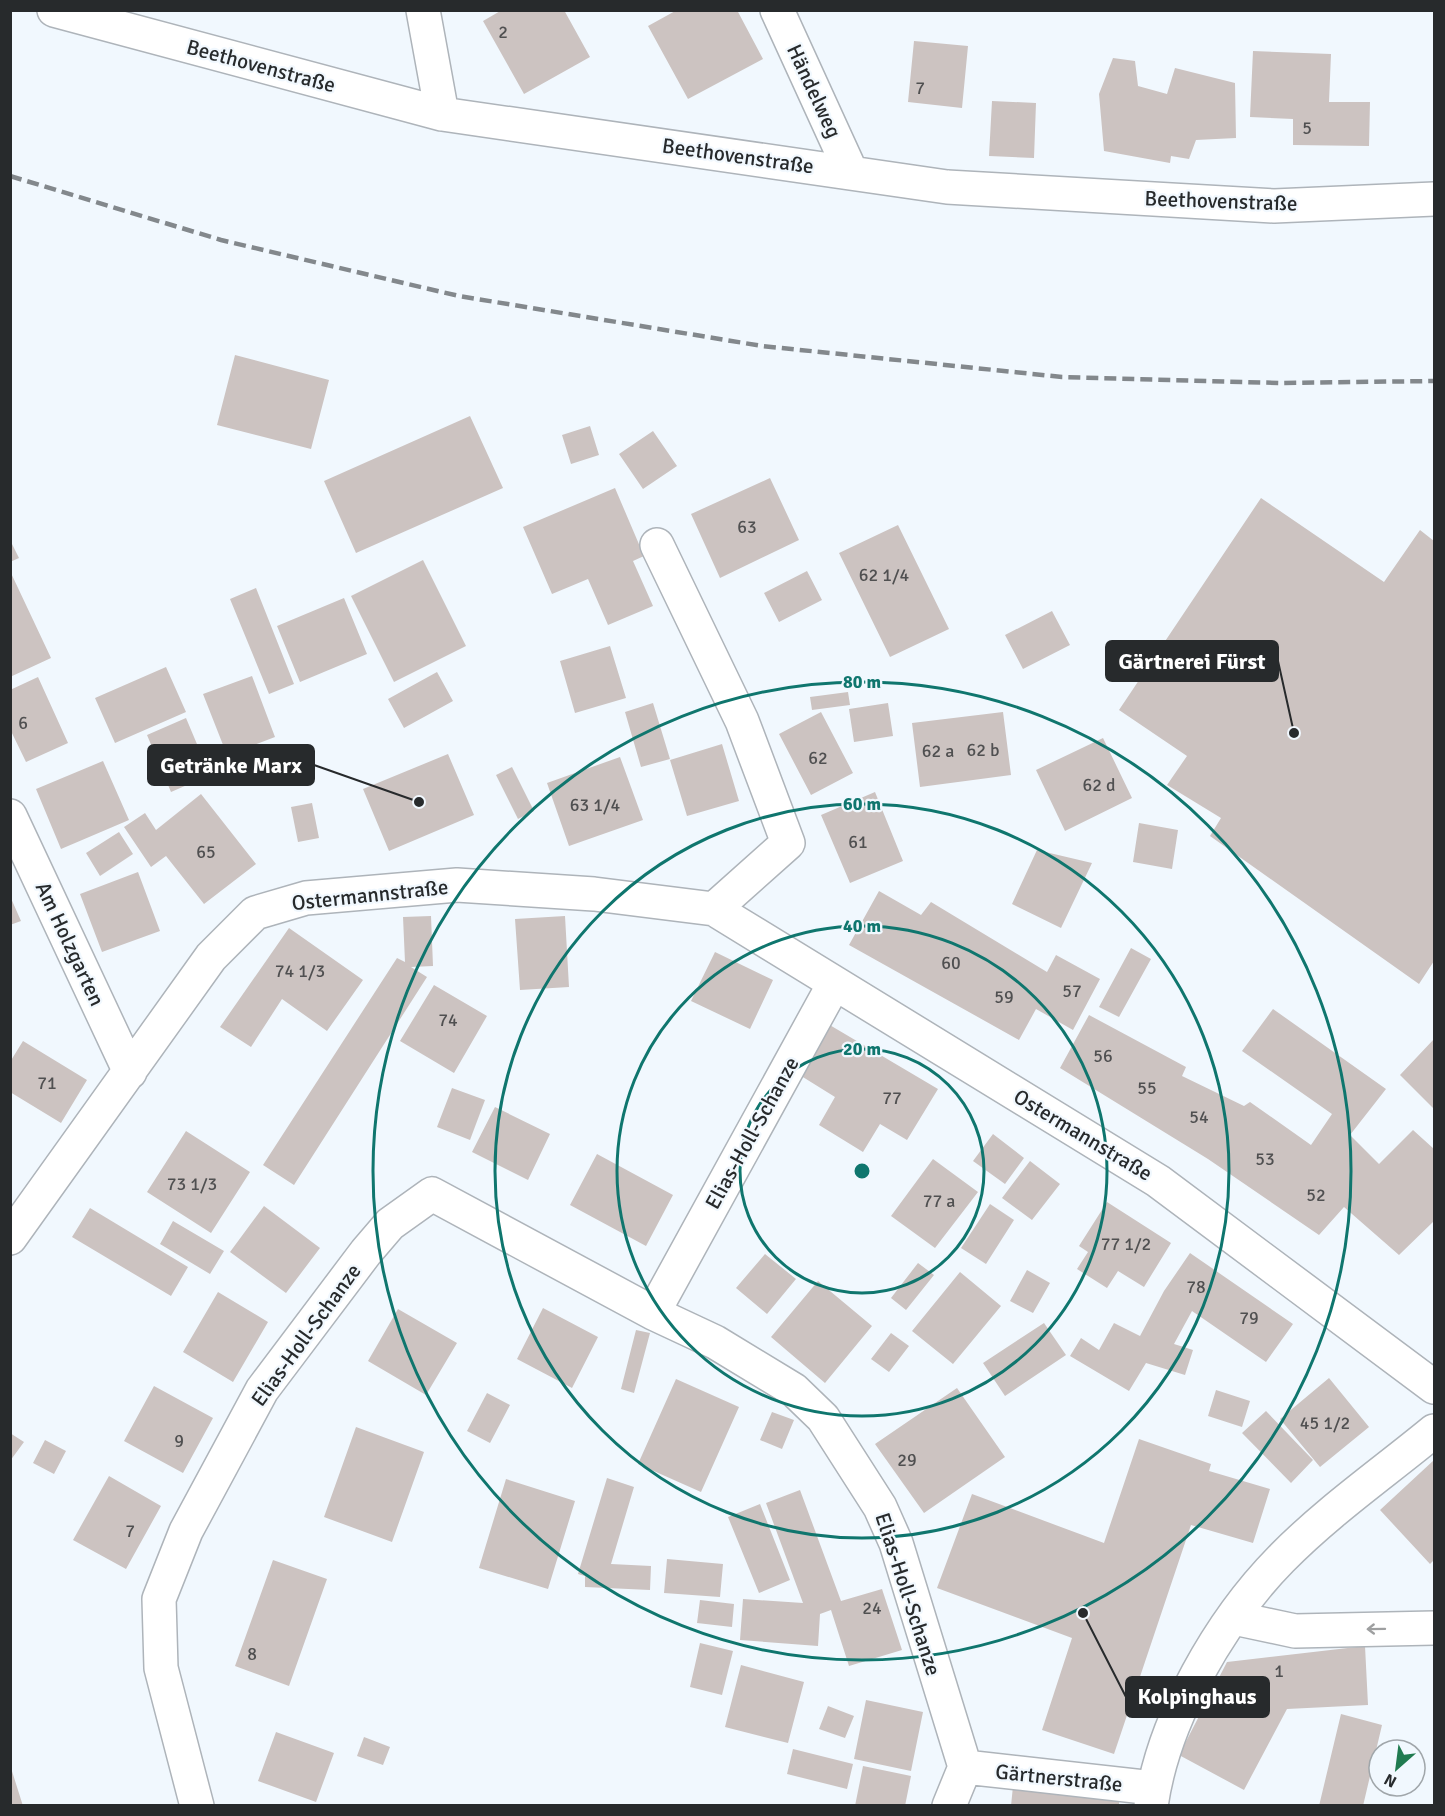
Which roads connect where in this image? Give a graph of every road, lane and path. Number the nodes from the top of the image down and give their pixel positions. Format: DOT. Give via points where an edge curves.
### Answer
graph roads {
  1 [pos="54,10"];
  2 [pos="423,10"];
  3 [pos="777,10"];
  4 [pos="442,114"];
  5 [pos="851,172"];
  6 [pos="1434,199"];
  7 [pos="657,545"];
  8 [pos="10,816"];
  9 [pos="714,909"];
  10 [pos="834,984"];
  11 [pos="130,1072"];
  12 [pos="10,1238"];
  13 [pos="653,1313"];
  14 [pos="1434,1387"];
  15 [pos="1434,1431"];
  16 [pos="1234,1617"];
  17 [pos="1434,1628"];
  18 [pos="965,1767"];
  19 [pos="1152,1797"];
  20 [pos="197,1806"];
  21 [pos="949,1806"];
  1 -- 4 [label="street, Beethovenstraße"];
  2 -- 4 [label="street"];
  3 -- 5 [label="street, Händelweg"];
  4 -- 5 [label="street, Beethovenstraße"];
  5 -- 6 [label="street, Beethovenstraße" via="947,187 1262,205"];
  7 -- 9 [label="street" via="742,721 788,843"];
  8 -- 11 [label="street, Am Holzgarten"];
  9 -- 10 [label="street, Ostermannstraße"];
  9 -- 11 [label="street, Ostermannstraße" via="594,894 457,885 296,901 255,913 211,957"];
  10 -- 13 [label="street, Elias-Holl-Schanze"];
  10 -- 14 [label="street, Ostermannstraße" via="1158,1180"];
  11 -- 12 [label="street, Ostermannstraße"];
  13 -- 18 [label="street, Elias-Holl-Schanze" via="715,1342 794,1390 823,1419 848,1454 896,1544"];
  13 -- 20 [label="street, Elias-Holl-Schanze" via="432,1194 390,1224 262,1390 186,1531 159,1599 161,1668"];
  15 -- 16 [label="street" via="1280,1560"];
  17 -- 16 [label="street, one-way" via="1295,1631"];
  16 -- 19 [label="street" via="1206,1659 1174,1720"];
  18 -- 19 [label="street, Gärtnerstraße"];
  18 -- 21 [label="street"];
}
